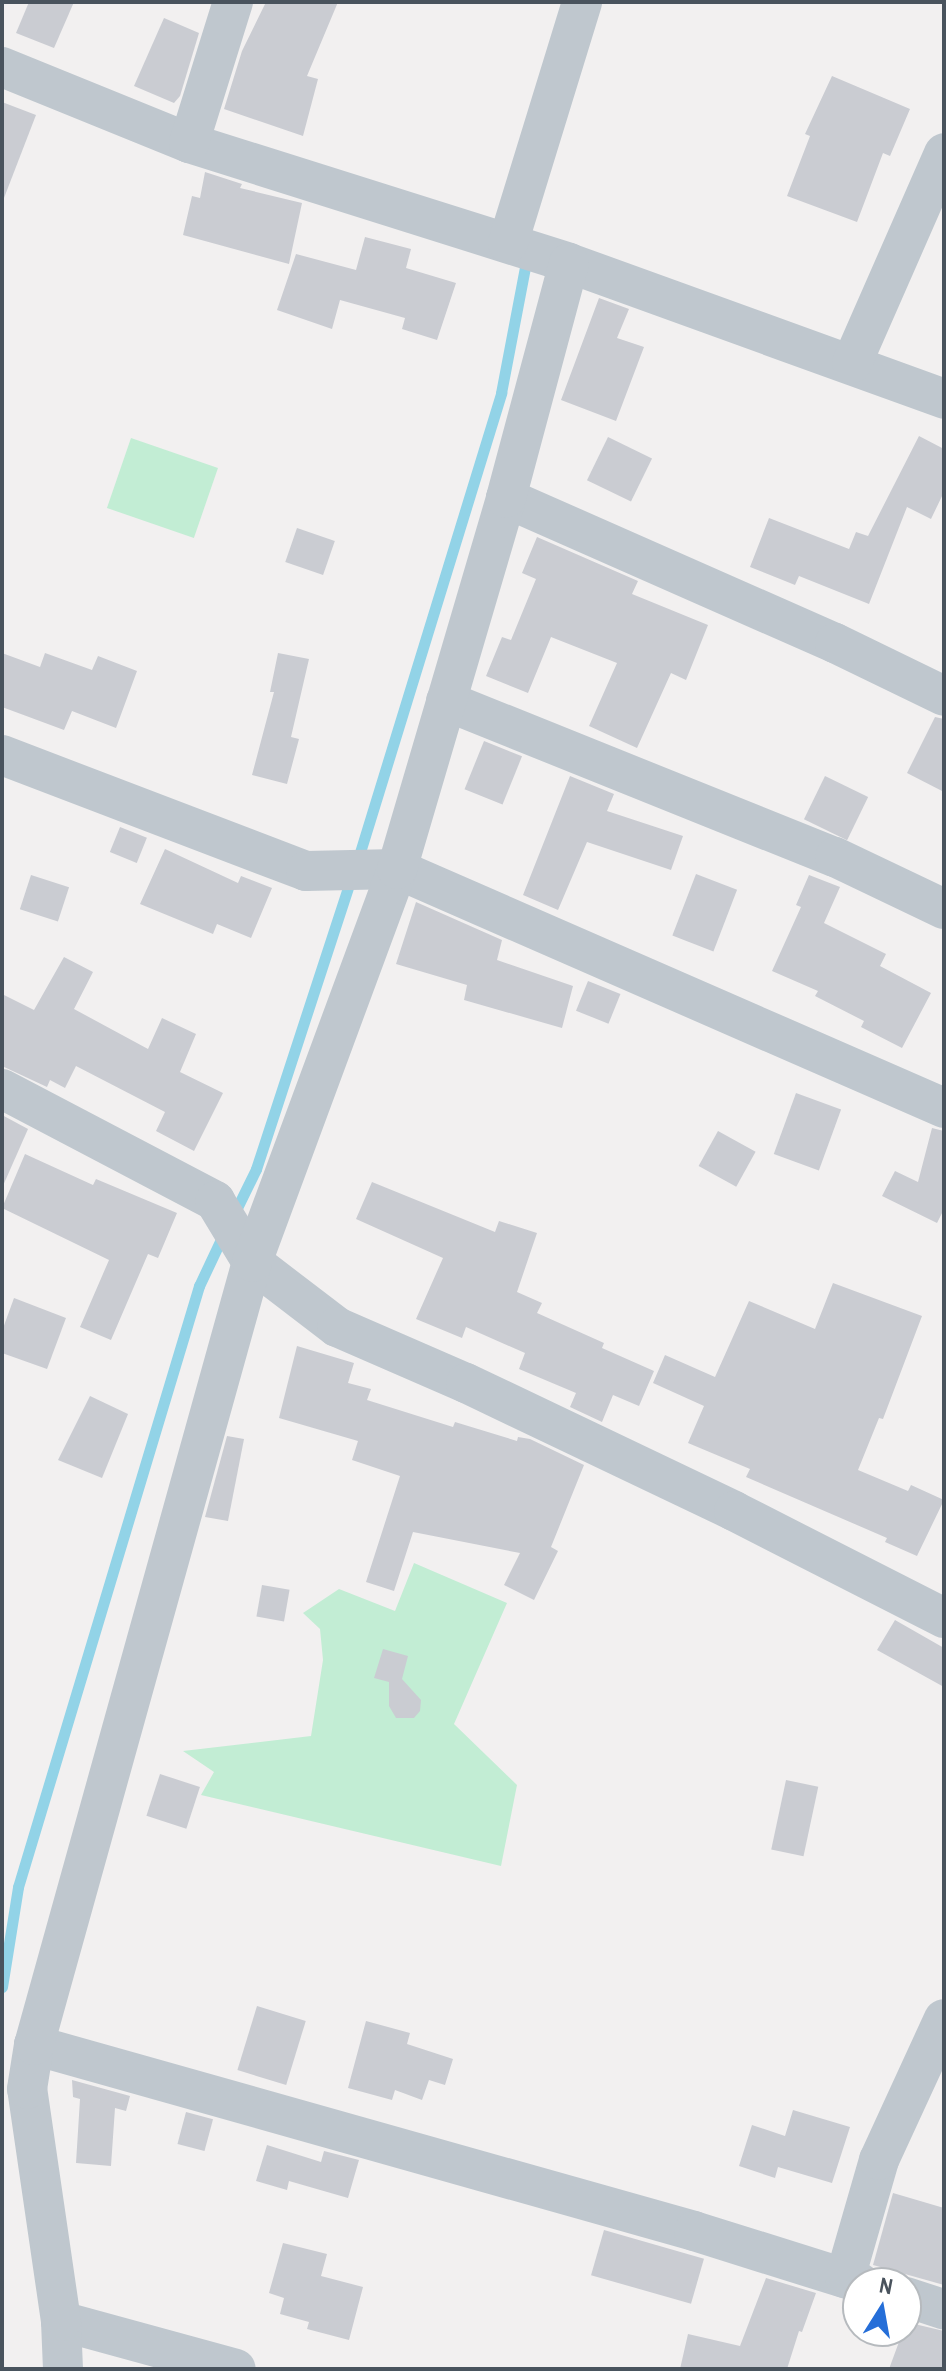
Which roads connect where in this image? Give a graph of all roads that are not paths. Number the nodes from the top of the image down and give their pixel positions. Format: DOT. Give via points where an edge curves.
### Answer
graph roads {
  1 [pos="233,2"];
  2 [pos="582,2"];
  3 [pos="2,67"];
  4 [pos="189,143"];
  5 [pos="944,153"];
  6 [pos="508,243"];
  7 [pos="569,263"];
  8 [pos="852,363"];
  9 [pos="944,399"];
  10 [pos="506,498"];
  11 [pos="944,696"];
  12 [pos="446,701"];
  13 [pos="2,755"];
  14 [pos="397,869"];
  15 [pos="944,909"];
  16 [pos="2,1089"];
  17 [pos="944,1108"];
  18 [pos="252,1262"];
  19 [pos="944,1618"];
  20 [pos="944,2019"];
  21 [pos="34,2045"];
  22 [pos="856,2267"];
  23 [pos="842,2278"];
  24 [pos="922,2302"];
  25 [pos="944,2309"];
  26 [pos="61,2321"];
  27 [pos="63,2369"];
  28 [pos="236,2369"];
  1 -- 4 [label="street"];
  2 -- 6 [label="street"];
  3 -- 4 [label="street"];
  4 -- 6 [label="street"];
  5 -- 8 [label="street"];
  6 -- 7 [label="street"];
  7 -- 8 [label="street"];
  7 -- 10 [label="street"];
  8 -- 9 [label="street"];
  10 -- 11 [label="street"];
  10 -- 12 [label="street"];
  12 -- 14 [label="street"];
  12 -- 15 [label="street" via="835,857"];
  13 -- 14 [label="street" via="306,871"];
  14 -- 17 [label="street"];
  14 -- 18 [label="street"];
  16 -- 18 [label="street" via="215,1201"];
  18 -- 19 [label="street" via="337,1327 720,1504"];
  18 -- 21 [label="street"];
  20 -- 22 [label="street" via="879,2160"];
  21 -- 23 [label="street"];
  21 -- 26 [label="street" via="27,2089"];
  24 -- 25 [label="street"];
  26 -- 27 [label="street"];
  26 -- 28 [label="street"];
}
